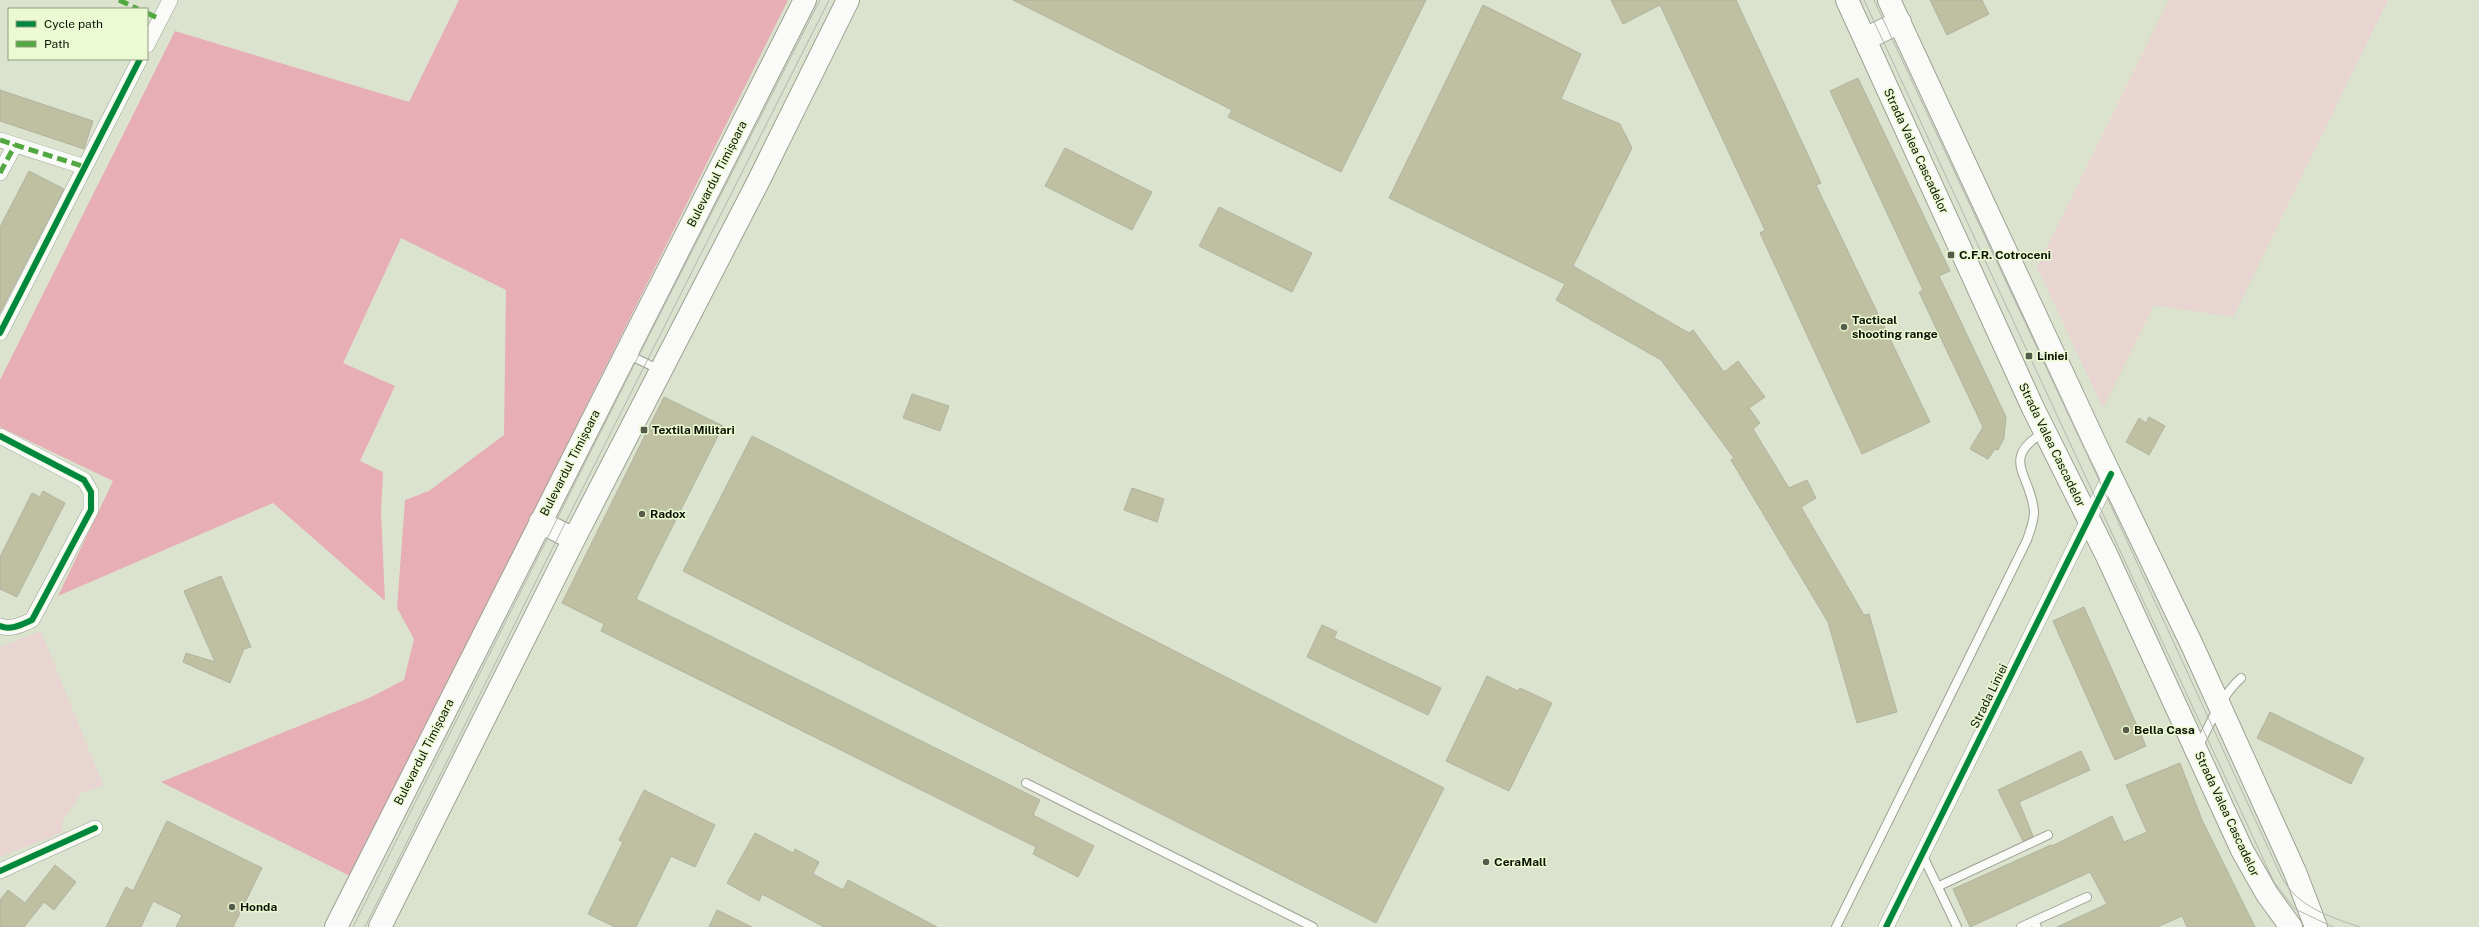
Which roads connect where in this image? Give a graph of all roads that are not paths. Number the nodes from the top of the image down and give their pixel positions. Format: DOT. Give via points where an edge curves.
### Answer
graph roads {
  1 [pos="170,0"];
  2 [pos="805,0"];
  3 [pos="848,0"];
  4 [pos="1847,0"];
  5 [pos="1889,0"];
  6 [pos="1900,22"];
  7 [pos="1865,39"];
  8 [pos="148,43"];
  9 [pos="139,60"];
  10 [pos="0,140"];
  11 [pos="15,145"];
  12 [pos="85,167"];
  13 [pos="0,173"];
  14 [pos="0,333"];
  15 [pos="626,354"];
  16 [pos="661,370"];
  17 [pos="2046,432"];
  18 [pos="0,436"];
  19 [pos="2111,474"];
  20 [pos="2089,518"];
  21 [pos="540,522"];
  22 [pos="574,539"];
  23 [pos="0,626"];
  24 [pos="2241,678"];
  25 [pos="2219,707"];
  26 [pos="2197,751"];
  27 [pos="1026,783"];
  28 [pos="95,828"];
  29 [pos="2048,835"];
  30 [pos="1922,854"];
  31 [pos="0,871"];
  32 [pos="1939,886"];
  33 [pos="2088,897"];
  34 [pos="2036,924"];
  35 [pos="336,927"];
  36 [pos="380,927"];
  37 [pos="1313,927"];
  38 [pos="1836,927"];
  39 [pos="1886,927"];
  40 [pos="1958,927"];
  41 [pos="2021,927"];
  42 [pos="2291,927"];
  43 [pos="2316,927"];
  1 -- 8 [label="street"];
  2 -- 15 [label="main road, Bulevardul Timișoara"];
  3 -- 16 [label="main road"];
  4 -- 7 [label="main road, Strada Valea Cascadelor"];
  5 -- 6 [label="main road"];
  6 -- 7 [label="main road"];
  6 -- 19 [label="main road"];
  7 -- 17 [label="main road, Strada Valea Cascadelor"];
  9 -- 12 [label="street"];
  10 -- 11 [label="street"];
  11 -- 12 [label="street"];
  11 -- 13 [label="street"];
  12 -- 14 [label="street"];
  15 -- 16 [label="lane"];
  15 -- 21 [label="main road, Bulevardul Timișoara"];
  16 -- 22 [label="main road"];
  17 -- 20 [label="main road, Strada Valea Cascadelor"];
  17 -- 38 [label="lane" via="2026,446 2019,464 2034,513 2028,540"];
  18 -- 23 [label="street" via="84,480 91,492 92,510 32,620 21,625 4,628"];
  19 -- 20 [label="street, Strada Liniei"];
  19 -- 25 [label="main road"];
  20 -- 26 [label="main road, Strada Valea Cascadelor"];
  20 -- 30 [label="street, Strada Liniei"];
  21 -- 22 [label="main road"];
  21 -- 35 [label="main road, Bulevardul Timișoara"];
  22 -- 36 [label="main road"];
  24 -- 25 [label="lane"];
  25 -- 26 [label="lane"];
  25 -- 43 [label="main road" via="2295,872"];
  26 -- 42 [label="main road, Strada Valea Cascadelor" via="2266,894"];
  27 -- 37 [label="lane"];
  28 -- 31 [label="street"];
  29 -- 32 [label="lane"];
  30 -- 32 [label="lane"];
  30 -- 39 [label="street, Strada Liniei"];
  32 -- 40 [label="lane"];
  33 -- 34 [label="lane"];
  34 -- 41 [label="lane"];
}
